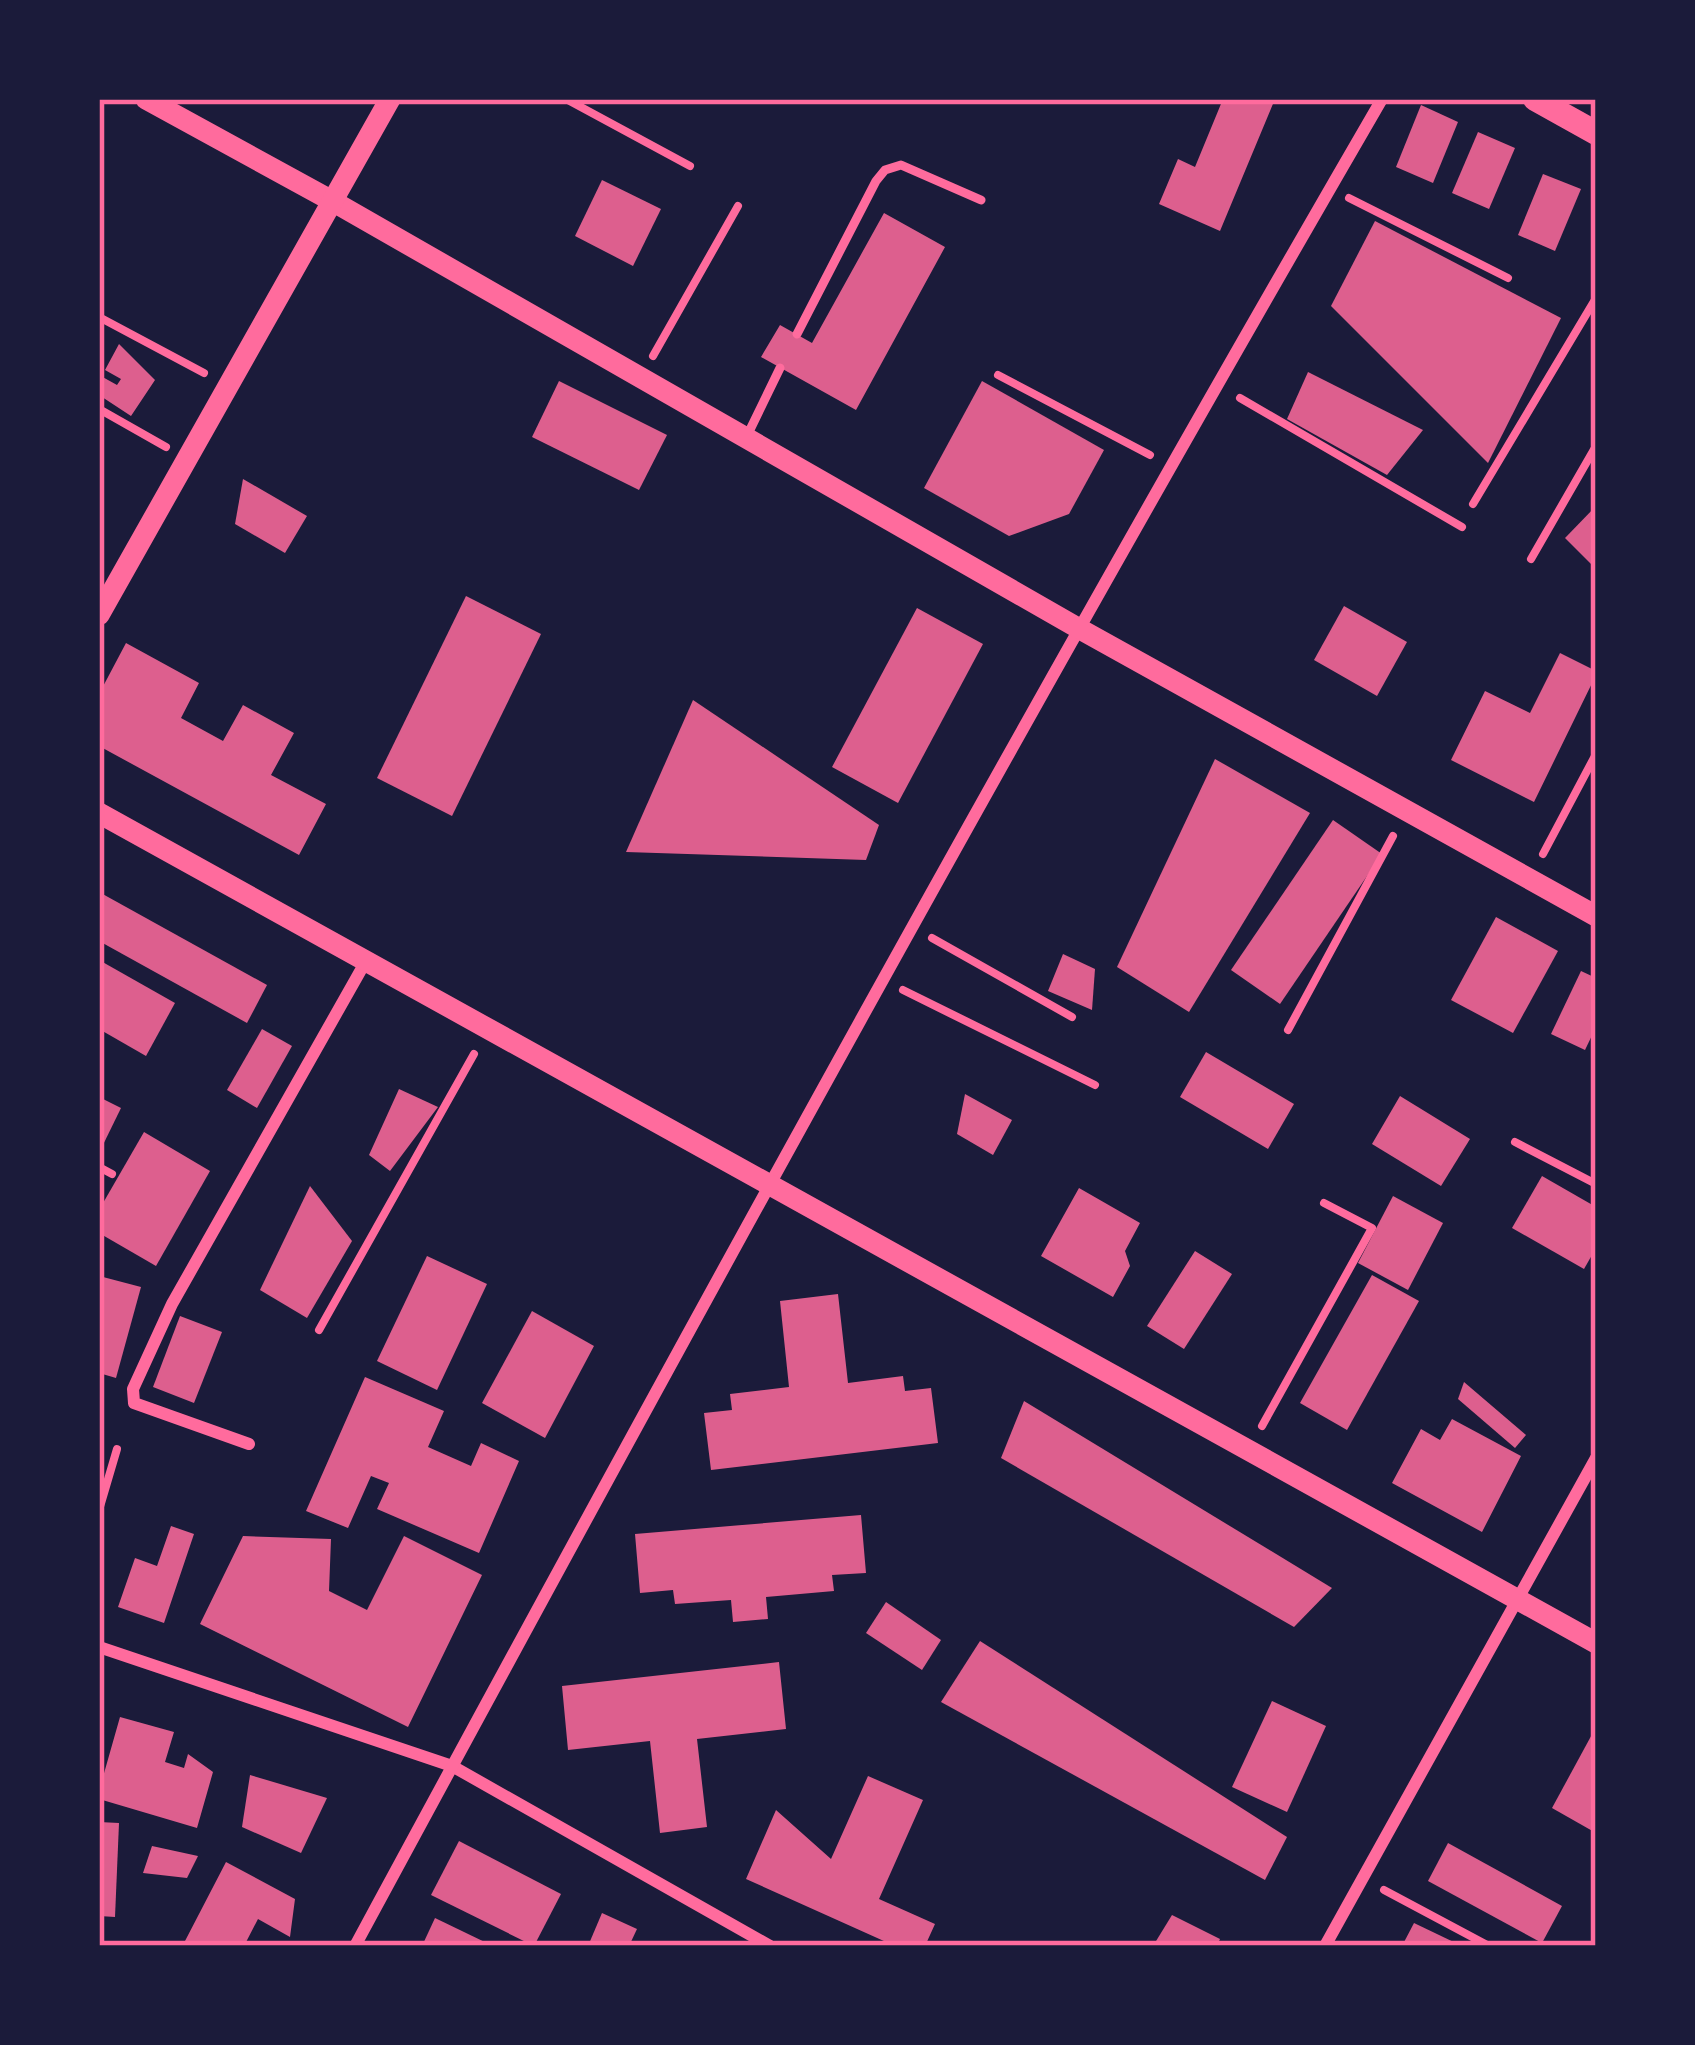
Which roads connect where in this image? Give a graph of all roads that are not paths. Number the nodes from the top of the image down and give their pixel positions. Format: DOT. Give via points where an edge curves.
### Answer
graph roads {
  1 [pos="146,99"];
  2 [pos="390,99"];
  3 [pos="1382,99"];
  4 [pos="1535,99"];
  5 [pos="1596,133"];
  6 [pos="981,200"];
  7 [pos="334,202"];
  8 [pos="797,334"];
  9 [pos="780,368"];
  10 [pos="746,438"];
  11 [pos="99,616"];
  12 [pos="1078,628"];
  13 [pos="99,812"];
  14 [pos="1596,916"];
  15 [pos="366,961"];
  16 [pos="769,1184"];
  17 [pos="250,1444"];
  18 [pos="1596,1458"];
  19 [pos="1517,1599"];
  20 [pos="1596,1643"];
  21 [pos="99,1647"];
  22 [pos="452,1766"];
  23 [pos="355,1946"];
  24 [pos="770,1946"];
  25 [pos="1325,1946"];
  1 -- 7 [label="street"];
  2 -- 7 [label="street"];
  3 -- 12 [label="street"];
  4 -- 5 [label="main road"];
  6 -- 8 [label="lane" via="901,165 885,170"];
  7 -- 10 [label="street"];
  7 -- 11 [label="street"];
  9 -- 10 [label="lane"];
  10 -- 12 [label="street"];
  12 -- 14 [label="street"];
  12 -- 16 [label="street"];
  13 -- 15 [label="street"];
  15 -- 16 [label="street"];
  15 -- 17 [label="street" via="172,1304 133,1389 134,1403"];
  16 -- 19 [label="street"];
  16 -- 22 [label="street"];
  18 -- 19 [label="street"];
  19 -- 20 [label="street"];
  19 -- 25 [label="street"];
  21 -- 22 [label="street"];
  22 -- 23 [label="street"];
  22 -- 24 [label="street"];
}
